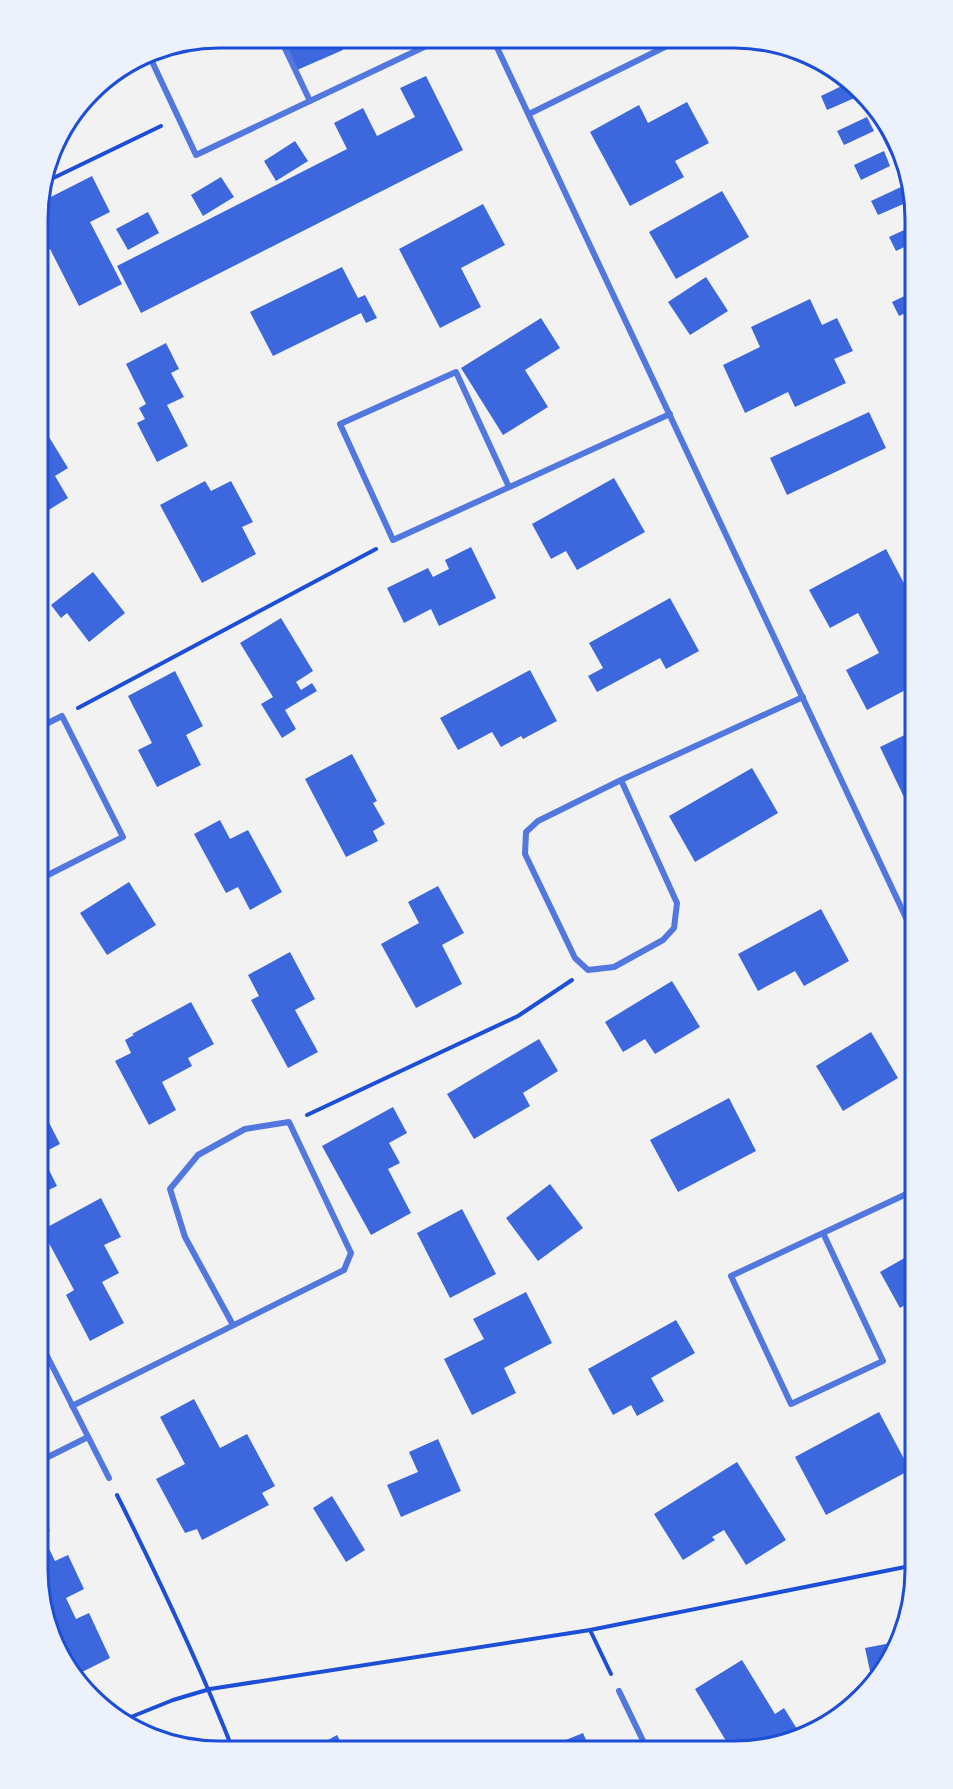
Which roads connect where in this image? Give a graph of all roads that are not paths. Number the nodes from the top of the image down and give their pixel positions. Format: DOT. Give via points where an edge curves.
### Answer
graph roads {
  1 [pos="285,48"];
  2 [pos="422,48"];
  3 [pos="497,48"];
  4 [pos="663,48"];
  5 [pos="152,62"];
  6 [pos="310,101"];
  7 [pos="529,114"];
  8 [pos="669,414"];
  9 [pos="509,487"];
  10 [pos="802,697"];
  11 [pos="48,723"];
  12 [pos="621,780"];
  13 [pos="48,875"];
  14 [pos="905,916"];
  15 [pos="905,1195"];
  16 [pos="823,1233"];
  17 [pos="233,1325"];
  18 [pos="48,1358"];
  19 [pos="72,1406"];
  20 [pos="88,1437"];
  21 [pos="48,1457"];
  22 [pos="109,1478"];
  23 [pos="619,1691"];
  24 [pos="643,1741"];
  1 -- 6 [label="street"];
  2 -- 6 [label="street"];
  3 -- 7 [label="street"];
  4 -- 7 [label="street"];
  5 -- 6 [label="street" via="196,154"];
  7 -- 8 [label="street"];
  8 -- 9 [label="street"];
  8 -- 10 [label="street"];
  9 -- 9 [label="street" via="393,540 340,424 456,372"];
  10 -- 12 [label="street"];
  10 -- 14 [label="street"];
  11 -- 13 [label="street" via="62,716 123,837"];
  12 -- 12 [label="street" via="538,821 526,832 525,854 575,958 588,970 614,967 663,940 674,928 677,903"];
  15 -- 16 [label="street"];
  16 -- 16 [label="street" via="731,1276 791,1404 883,1361"];
  17 -- 17 [label="street" via="344,1270 351,1253 289,1122 245,1129 198,1155 170,1189 185,1237"];
  17 -- 19 [label="street"];
  18 -- 19 [label="street"];
  19 -- 20 [label="street"];
  20 -- 21 [label="street"];
  20 -- 22 [label="street"];
  23 -- 24 [label="street"];
}
